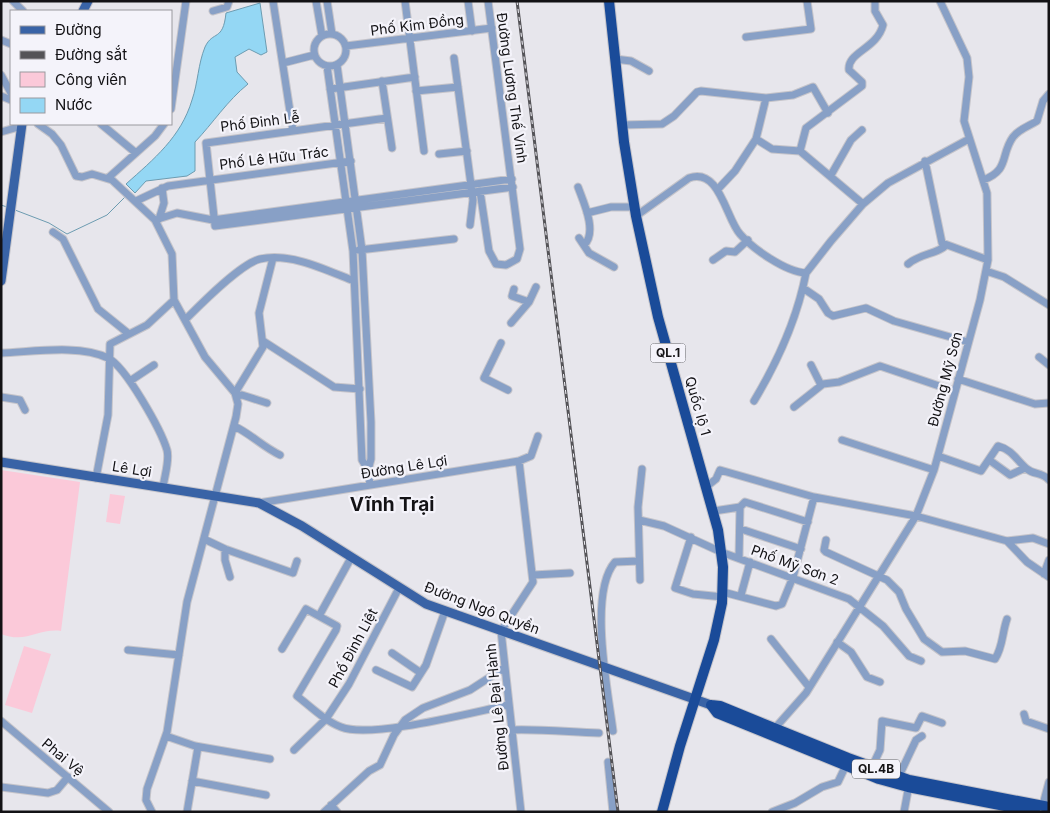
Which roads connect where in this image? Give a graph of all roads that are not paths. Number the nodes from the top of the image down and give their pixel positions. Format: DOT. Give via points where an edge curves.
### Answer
graph roads {
  1 [pos="13,1"];
  2 [pos="186,1"];
  3 [pos="229,1"];
  4 [pos="273,1"];
  5 [pos="316,1"];
  6 [pos="327,1"];
  7 [pos="405,1"];
  8 [pos="468,1"];
  9 [pos="488,1"];
  10 [pos="609,1"];
  11 [pos="807,1"];
  12 [pos="875,1"];
  13 [pos="940,1"];
  14 [pos="22,10"];
  15 [pos="213,11"];
  16 [pos="492,28"];
  17 [pos="472,31"];
  18 [pos="332,34"];
  19 [pos="322,36"];
  20 [pos="410,38"];
  21 [pos="746,38"];
  22 [pos="346,46"];
  23 [pos="314,55"];
  24 [pos="454,58"];
  25 [pos="615,59"];
  26 [pos="283,63"];
  27 [pos="337,65"];
  28 [pos="327,66"];
  29 [pos="650,70"];
  30 [pos="1,75"];
  31 [pos="415,77"];
  32 [pos="382,82"];
  33 [pos="340,87"];
  34 [pos="458,87"];
  35 [pos="330,89"];
  36 [pos="10,91"];
  37 [pos="416,91"];
  38 [pos="1049,94"];
  39 [pos="766,98"];
  40 [pos="172,102"];
  41 [pos="828,113"];
  42 [pos="387,118"];
  43 [pos="345,123"];
  44 [pos="335,124"];
  45 [pos="22,125"];
  46 [pos="39,125"];
  47 [pos="102,125"];
  48 [pos="161,125"];
  49 [pos="622,125"];
  50 [pos="862,130"];
  51 [pos="293,131"];
  52 [pos="1,132"];
  53 [pos="756,139"];
  54 [pos="969,139"];
  55 [pos="392,148"];
  56 [pos="424,151"];
  57 [pos="467,151"];
  58 [pos="800,151"];
  59 [pos="136,153"];
  60 [pos="439,154"];
  61 [pos="351,161"];
  62 [pos="925,161"];
  63 [pos="341,163"];
  64 [pos="831,175"];
  65 [pos="108,178"];
  66 [pos="210,179"];
  67 [pos="512,179"];
  68 [pos="983,180"];
  69 [pos="513,187"];
  70 [pos="578,187"];
  71 [pos="162,188"];
  72 [pos="475,189"];
  73 [pos="718,189"];
  74 [pos="399,194"];
  75 [pos="134,199"];
  76 [pos="400,202"];
  77 [pos="863,204"];
  78 [pos="357,205"];
  79 [pos="347,206"];
  80 [pos="635,211"];
  81 [pos="587,213"];
  82 [pos="157,220"];
  83 [pos="215,223"];
  84 [pos="470,225"];
  85 [pos="53,232"];
  86 [pos="579,238"];
  87 [pos="454,239"];
  88 [pos="748,240"];
  89 [pos="584,245"];
  90 [pos="945,246"];
  91 [pos="362,250"];
  92 [pos="353,251"];
  93 [pos="273,258"];
  94 [pos="713,260"];
  95 [pos="988,260"];
  96 [pos="2,262"];
  97 [pos="908,264"];
  98 [pos="614,266"];
  99 [pos="986,271"];
  100 [pos="806,273"];
  101 [pos="1,281"];
  102 [pos="354,284"];
  103 [pos="536,286"];
  104 [pos="363,287"];
  105 [pos="803,288"];
  106 [pos="514,289"];
  107 [pos="174,300"];
  108 [pos="529,302"];
  109 [pos="1049,305"];
  110 [pos="185,320"];
  111 [pos="511,323"];
  112 [pos="129,334"];
  113 [pos="263,341"];
  114 [pos="968,342"];
  115 [pos="501,343"];
  116 [pos="1,353"];
  117 [pos="1039,357"];
  118 [pos="109,358"];
  119 [pos="154,365"];
  120 [pos="811,365"];
  121 [pos="1049,365"];
  122 [pos="368,366"];
  123 [pos="358,367"];
  124 [pos="958,379"];
  125 [pos="130,382"];
  126 [pos="821,385"];
  127 [pos="360,389"];
  128 [pos="508,390"];
  129 [pos="954,391"];
  130 [pos="236,394"];
  131 [pos="1,396"];
  132 [pos="754,401"];
  133 [pos="267,403"];
  134 [pos="1049,403"];
  135 [pos="794,407"];
  136 [pos="25,410"];
  137 [pos="371,422"];
  138 [pos="361,423"];
  139 [pos="234,426"];
  140 [pos="538,436"];
  141 [pos="842,440"];
  142 [pos="280,455"];
  143 [pos="938,456"];
  144 [pos="519,461"];
  145 [pos="1,462"];
  146 [pos="992,462"];
  147 [pos="1025,468"];
  148 [pos="642,469"];
  149 [pos="368,470"];
  150 [pos="934,470"];
  151 [pos="96,478"];
  152 [pos="1049,480"];
  153 [pos="370,485"];
  154 [pos="706,487"];
  155 [pos="163,488"];
  156 [pos="214,495"];
  157 [pos="814,497"];
  158 [pos="259,504"];
  159 [pos="740,508"];
  160 [pos="714,511"];
  161 [pos="916,516"];
  162 [pos="639,520"];
  163 [pos="808,522"];
  164 [pos="741,529"];
  165 [pos="691,537"];
  166 [pos="204,539"];
  167 [pos="826,540"];
  168 [pos="1008,541"];
  169 [pos="1048,543"];
  170 [pos="225,549"];
  171 [pos="801,549"];
  172 [pos="721,552"];
  173 [pos="351,558"];
  174 [pos="739,558"];
  175 [pos="1049,560"];
  176 [pos="639,561"];
  177 [pos="297,562"];
  178 [pos="750,562"];
  179 [pos="570,573"];
  180 [pos="878,574"];
  181 [pos="534,575"];
  182 [pos="1046,576"];
  183 [pos="230,577"];
  184 [pos="793,577"];
  185 [pos="640,580"];
  186 [pos="399,588"];
  187 [pos="723,594"];
  188 [pos="742,595"];
  189 [pos="859,606"];
  190 [pos="445,611"];
  191 [pos="319,616"];
  192 [pos="1007,619"];
  193 [pos="501,631"];
  194 [pos="771,640"];
  195 [pos="837,642"];
  196 [pos="282,649"];
  197 [pos="128,650"];
  198 [pos="392,653"];
  199 [pos="179,655"];
  200 [pos="921,661"];
  201 [pos="504,668"];
  202 [pos="605,668"];
  203 [pos="376,670"];
  204 [pos="421,673"];
  205 [pos="880,682"];
  206 [pos="809,686"];
  207 [pos="695,700"];
  208 [pos="508,705"];
  209 [pos="711,705"];
  210 [pos="1024,714"];
  211 [pos="326,719"];
  212 [pos="1,721"];
  213 [pos="942,723"];
  214 [pos="399,727"];
  215 [pos="1049,729"];
  216 [pos="511,730"];
  217 [pos="774,731"];
  218 [pos="613,732"];
  219 [pos="599,733"];
  220 [pos="166,736"];
  221 [pos="922,736"];
  222 [pos="198,746"];
  223 [pos="294,750"];
  224 [pos="270,759"];
  225 [pos="608,762"];
  226 [pos="847,762"];
  227 [pos="872,767"];
  228 [pos="68,777"];
  229 [pos="192,781"];
  230 [pos="906,781"];
  231 [pos="1049,782"];
  232 [pos="1,787"];
  233 [pos="266,795"];
  234 [pos="331,805"];
  235 [pos="1041,809"];
  236 [pos="189,811"];
  237 [pos="110,812"];
  238 [pos="152,812"];
  239 [pos="324,812"];
  240 [pos="337,812"];
  241 [pos="521,812"];
  242 [pos="613,812"];
  243 [pos="662,812"];
  244 [pos="772,812"];
  245 [pos="904,812"];
  1 -- 14 [label="street"];
  2 -- 40 [label="street"];
  3 -- 15 [label="street" via="227,7"];
  4 -- 26 [label="street"];
  5 -- 19 [label="street"];
  6 -- 18 [label="street"];
  7 -- 20 [label="street"];
  8 -- 17 [label="street"];
  9 -- 16 [label="street, Đường Lương Thế Vinh"];
  10 -- 25 [label="highway, Quốc lộ 1 / QL.1"];
  11 -- 21 [label="street" via="810,29"];
  12 -- 41 [label="street" via="875,11 883,24 880,34 848,66 863,84"];
  13 -- 54 [label="street, Đường Mỹ Sơn" via="969,67 963,112"];
  16 -- 17 [label="street, Phố Kim Đồng"];
  16 -- 67 [label="street, Đường Lương Thế Vinh"];
  17 -- 20 [label="street, Phố Kim Đồng"];
  18 -- 19 [label="street"];
  18 -- 22 [label="street" via="341,38"];
  19 -- 23 [label="street" via="315,44"];
  20 -- 22 [label="street, Phố Kim Đồng"];
  20 -- 31 [label="street"];
  22 -- 27 [label="street" via="344,59"];
  23 -- 26 [label="street"];
  23 -- 28 [label="street"];
  24 -- 34 [label="street"];
  25 -- 29 [label="street" via="631,61"];
  25 -- 49 [label="highway, Quốc lộ 1 / QL.1"];
  26 -- 51 [label="street"];
  27 -- 28 [label="street"];
  27 -- 33 [label="street"];
  28 -- 35 [label="street"];
  30 -- 36 [label="street"];
  31 -- 32 [label="street"];
  31 -- 37 [label="street"];
  32 -- 33 [label="street"];
  32 -- 42 [label="street"];
  33 -- 35 [label="street"];
  33 -- 43 [label="street"];
  34 -- 37 [label="street"];
  34 -- 57 [label="street"];
  35 -- 44 [label="street"];
  37 -- 56 [label="street"];
  38 -- 68 [label="street" via="1036,121 1012,139 999,172"];
  39 -- 41 [label="street" via="793,95 813,87"];
  39 -- 49 [label="street" via="701,91 662,124"];
  39 -- 53 [label="street"];
  41 -- 58 [label="street" via="806,128"];
  42 -- 43 [label="street, Phố Đinh Lễ"];
  42 -- 55 [label="street"];
  43 -- 44 [label="street, Phố Đinh Lễ"];
  43 -- 61 [label="street"];
  44 -- 51 [label="street, Phố Đinh Lễ"];
  44 -- 63 [label="street"];
  45 -- 52 [label="street"];
  45 -- 96 [label="main road"];
  46 -- 65 [label="street" via="61,145 76,176 92,174"];
  47 -- 59 [label="street"];
  48 -- 59 [label="street" via="155,136"];
  49 -- 80 [label="highway, Quốc lộ 1 / QL.1"];
  50 -- 64 [label="street" via="848,144"];
  51 -- 66 [label="street, Phố Đinh Lễ" via="206,143"];
  53 -- 58 [label="street" via="772,149"];
  53 -- 73 [label="street" via="735,171"];
  54 -- 62 [label="street"];
  54 -- 68 [label="street, Đường Mỹ Sơn"];
  57 -- 60 [label="street"];
  57 -- 72 [label="street"];
  58 -- 64 [label="street"];
  59 -- 65 [label="street"];
  61 -- 63 [label="street, Phố Lê Hữu Trác"];
  61 -- 78 [label="street"];
  62 -- 77 [label="street" via="888,182"];
  62 -- 90 [label="street" via="941,240"];
  63 -- 66 [label="street, Phố Lê Hữu Trác"];
  63 -- 79 [label="street"];
  64 -- 77 [label="street"];
  65 -- 75 [label="street"];
  66 -- 71 [label="street, Phố Lê Hữu Trác"];
  66 -- 83 [label="street, Phố Đinh Lễ"];
  67 -- 69 [label="street, Đường Lương Thế Vinh"];
  67 -- 72 [label="street, Đường Lương Thế Vinh"];
  68 -- 95 [label="street, Đường Mỹ Sơn" via="989,206"];
  69 -- 72 [label="street, Đường Lương Thế Vinh"];
  69 -- 72 [label="street" via="520,249 517,259 499,265 489,251"];
  70 -- 81 [label="street"];
  71 -- 75 [label="street, Phố Lê Hữu Trác"];
  71 -- 82 [label="street" via="164,203"];
  72 -- 74 [label="street, Đường Lương Thế Vinh"];
  72 -- 76 [label="street, Đường Lương Thế Vinh"];
  72 -- 84 [label="street"];
  73 -- 80 [label="street" via="694,177"];
  73 -- 88 [label="street" via="735,227"];
  74 -- 76 [label="street"];
  74 -- 78 [label="street, Đường Lương Thế Vinh"];
  75 -- 82 [label="street"];
  76 -- 78 [label="street, Đường Lương Thế Vinh"];
  77 -- 100 [label="street"];
  78 -- 79 [label="street"];
  78 -- 91 [label="street"];
  79 -- 83 [label="street"];
  79 -- 92 [label="street"];
  80 -- 81 [label="street" via="611,207"];
  80 -- 154 [label="highway, Quốc lộ 1 / QL.1" via="660,324"];
  81 -- 89 [label="street" via="589,231"];
  82 -- 83 [label="street" via="177,213"];
  82 -- 107 [label="street" via="172,254"];
  85 -- 112 [label="street" via="63,239 98,308"];
  86 -- 89 [label="street"];
  87 -- 91 [label="street"];
  88 -- 94 [label="street" via="735,252 726,251"];
  88 -- 100 [label="street" via="784,267"];
  89 -- 98 [label="street" via="589,253"];
  90 -- 95 [label="street"];
  90 -- 97 [label="street" via="918,256"];
  91 -- 92 [label="street"];
  91 -- 104 [label="street"];
  92 -- 102 [label="street"];
  93 -- 102 [label="street" via="298,261"];
  93 -- 110 [label="street" via="252,262"];
  93 -- 113 [label="street" via="260,304"];
  95 -- 99 [label="street, Đường Mỹ Sơn"];
  96 -- 101 [label="main road"];
  99 -- 109 [label="street" via="1004,277"];
  99 -- 114 [label="street, Đường Mỹ Sơn"];
  100 -- 105 [label="street"];
  102 -- 104 [label="street"];
  102 -- 123 [label="street"];
  103 -- 108 [label="street"];
  104 -- 122 [label="street"];
  105 -- 114 [label="street" via="820,299 833,316 866,308 894,321"];
  105 -- 132 [label="street" via="793,324"];
  106 -- 108 [label="street" via="512,296"];
  107 -- 110 [label="street"];
  107 -- 112 [label="street" via="146,325"];
  108 -- 111 [label="street"];
  110 -- 130 [label="street" via="205,357"];
  112 -- 118 [label="street" via="110,344"];
  113 -- 127 [label="street" via="334,386"];
  113 -- 130 [label="street" via="260,354"];
  114 -- 124 [label="street, Đường Mỹ Sơn"];
  115 -- 128 [label="street" via="484,378"];
  116 -- 118 [label="street" via="33,350 81,352"];
  117 -- 121 [label="street"];
  118 -- 125 [label="street"];
  118 -- 151 [label="street" via="108,414"];
  119 -- 125 [label="street"];
  120 -- 126 [label="street"];
  122 -- 123 [label="street"];
  122 -- 137 [label="street"];
  123 -- 127 [label="street"];
  124 -- 129 [label="street, Đường Mỹ Sơn"];
  124 -- 134 [label="street" via="1035,404"];
  125 -- 155 [label="street" via="167,452"];
  126 -- 129 [label="street" via="839,382 880,366"];
  126 -- 135 [label="street"];
  127 -- 138 [label="street"];
  129 -- 143 [label="street, Đường Mỹ Sơn"];
  130 -- 133 [label="street"];
  130 -- 139 [label="street" via="238,409"];
  131 -- 136 [label="street" via="20,400"];
  137 -- 138 [label="street"];
  137 -- 149 [label="street"];
  138 -- 149 [label="street" via="362,460"];
  139 -- 142 [label="street"];
  139 -- 156 [label="street"];
  140 -- 144 [label="street" via="531,456"];
  141 -- 150 [label="street"];
  143 -- 147 [label="street" via="981,471 998,446 1010,451"];
  143 -- 150 [label="street, Đường Mỹ Sơn"];
  144 -- 153 [label="street, Đường Lê Lợi"];
  144 -- 181 [label="street"];
  145 -- 151 [label="main road, Lê Lợi"];
  146 -- 147 [label="street" via="1010,475"];
  147 -- 152 [label="street" via="1042,473"];
  148 -- 162 [label="street"];
  149 -- 153 [label="street"];
  150 -- 161 [label="street, Đường Mỹ Sơn"];
  151 -- 155 [label="main road, Lê Lợi"];
  153 -- 158 [label="street, Đường Lê Lợi"];
  154 -- 157 [label="street" via="716,479 720,470"];
  154 -- 160 [label="highway, Quốc lộ 1 / QL.1"];
  155 -- 156 [label="main road, Lê Lợi"];
  156 -- 158 [label="main road, Lê Lợi"];
  156 -- 166 [label="street"];
  157 -- 161 [label="street"];
  157 -- 163 [label="street"];
  158 -- 173 [label="main road, Đường Ngô Quyền" via="302,526"];
  159 -- 160 [label="street"];
  159 -- 163 [label="street" via="745,502"];
  159 -- 164 [label="street"];
  160 -- 172 [label="highway, Quốc lộ 1 / QL.1"];
  161 -- 168 [label="street"];
  161 -- 180 [label="street, Đường Mỹ Sơn"];
  162 -- 165 [label="street, Phố Mỹ Sơn 2"];
  162 -- 176 [label="street"];
  163 -- 171 [label="street"];
  164 -- 171 [label="street"];
  164 -- 174 [label="street"];
  165 -- 172 [label="street, Phố Mỹ Sơn 2"];
  165 -- 187 [label="street" via="674,588 693,594"];
  166 -- 170 [label="street"];
  166 -- 199 [label="street"];
  167 -- 180 [label="street" via="826,552"];
  168 -- 169 [label="street" via="1033,538"];
  168 -- 182 [label="street" via="1027,562"];
  170 -- 177 [label="street" via="293,572"];
  170 -- 183 [label="street"];
  171 -- 184 [label="street"];
  172 -- 174 [label="street, Phố Mỹ Sơn 2"];
  172 -- 187 [label="highway, Quốc lộ 1 / QL.1"];
  173 -- 186 [label="main road, Đường Ngô Quyền"];
  173 -- 191 [label="street"];
  174 -- 178 [label="street, Phố Mỹ Sơn 2"];
  175 -- 182 [label="street"];
  176 -- 185 [label="street"];
  176 -- 202 [label="street" via="615,562 607,579 600,604"];
  178 -- 184 [label="street, Phố Mỹ Sơn 2"];
  178 -- 188 [label="street"];
  179 -- 181 [label="street"];
  180 -- 189 [label="street, Đường Mỹ Sơn"];
  180 -- 192 [label="street" via="899,592 924,639 942,652 966,651 995,659"];
  181 -- 193 [label="street, Đường Lê Đại Hành" via="529,590"];
  184 -- 188 [label="street" via="782,604 776,606"];
  184 -- 189 [label="street, Phố Mỹ Sơn 2"];
  186 -- 190 [label="main road, Đường Ngô Quyền"];
  186 -- 211 [label="street, Phố Đinh Liệt" via="349,684"];
  187 -- 188 [label="street"];
  187 -- 207 [label="highway, Quốc lộ 1 / QL.1" via="714,640"];
  189 -- 195 [label="street, Đường Mỹ Sơn"];
  189 -- 200 [label="street, Phố Mỹ Sơn 2" via="883,626 910,656"];
  190 -- 193 [label="main road, Đường Ngô Quyền"];
  190 -- 204 [label="street"];
  191 -- 196 [label="street" via="306,609"];
  191 -- 211 [label="street" via="334,623 336,630 297,696"];
  193 -- 201 [label="street, Đường Lê Đại Hành"];
  193 -- 202 [label="main road, Đường Ngô Quyền"];
  194 -- 206 [label="street"];
  195 -- 205 [label="street" via="851,652 867,677"];
  195 -- 206 [label="street, Đường Mỹ Sơn"];
  197 -- 199 [label="street"];
  198 -- 204 [label="street"];
  199 -- 220 [label="street"];
  201 -- 208 [label="street, Đường Lê Đại Hành"];
  201 -- 214 [label="street" via="470,690 423,708"];
  202 -- 207 [label="main road, Đường Ngô Quyền"];
  202 -- 218 [label="street"];
  203 -- 204 [label="street" via="410,687"];
  206 -- 217 [label="street, Đường Mỹ Sơn"];
  207 -- 209 [label="main road, Đường Ngô Quyền"];
  207 -- 243 [label="highway, Quốc lộ 1 / QL.1"];
  208 -- 214 [label="street"];
  208 -- 216 [label="street, Đường Lê Đại Hành"];
  209 -- 217 [label="highway, Đường Ngô Quyền / QL.4B" via="720,706"];
  210 -- 215 [label="street" via="1026,720"];
  211 -- 214 [label="street" via="354,730"];
  211 -- 223 [label="street, Phố Đinh Liệt"];
  212 -- 228 [label="street, Phai Vệ"];
  213 -- 227 [label="street" via="922,716 916,728 882,720 880,750"];
  214 -- 234 [label="street" via="380,765"];
  216 -- 219 [label="street"];
  216 -- 241 [label="street, Đường Lê Đại Hành"];
  217 -- 226 [label="highway, Đường Ngô Quyền / QL.4B"];
  220 -- 222 [label="street"];
  220 -- 238 [label="street" via="147,789 146,800"];
  221 -- 230 [label="street" via="916,740"];
  222 -- 224 [label="street"];
  222 -- 229 [label="street"];
  225 -- 242 [label="street"];
  226 -- 227 [label="highway, Đường Ngô Quyền / QL.4B"];
  226 -- 230 [label="highway, Đường Ngô Quyền / QL.4B"];
  226 -- 244 [label="street" via="838,782"];
  227 -- 230 [label="highway, Đường Ngô Quyền / QL.4B"];
  228 -- 232 [label="street" via="57,790 48,793"];
  228 -- 237 [label="street, Phai Vệ"];
  229 -- 233 [label="street"];
  229 -- 236 [label="street"];
  230 -- 235 [label="highway, Đường Ngô Quyền / QL.4B"];
  230 -- 245 [label="street"];
  231 -- 235 [label="street"];
  234 -- 239 [label="street"];
  234 -- 240 [label="street"];
}
